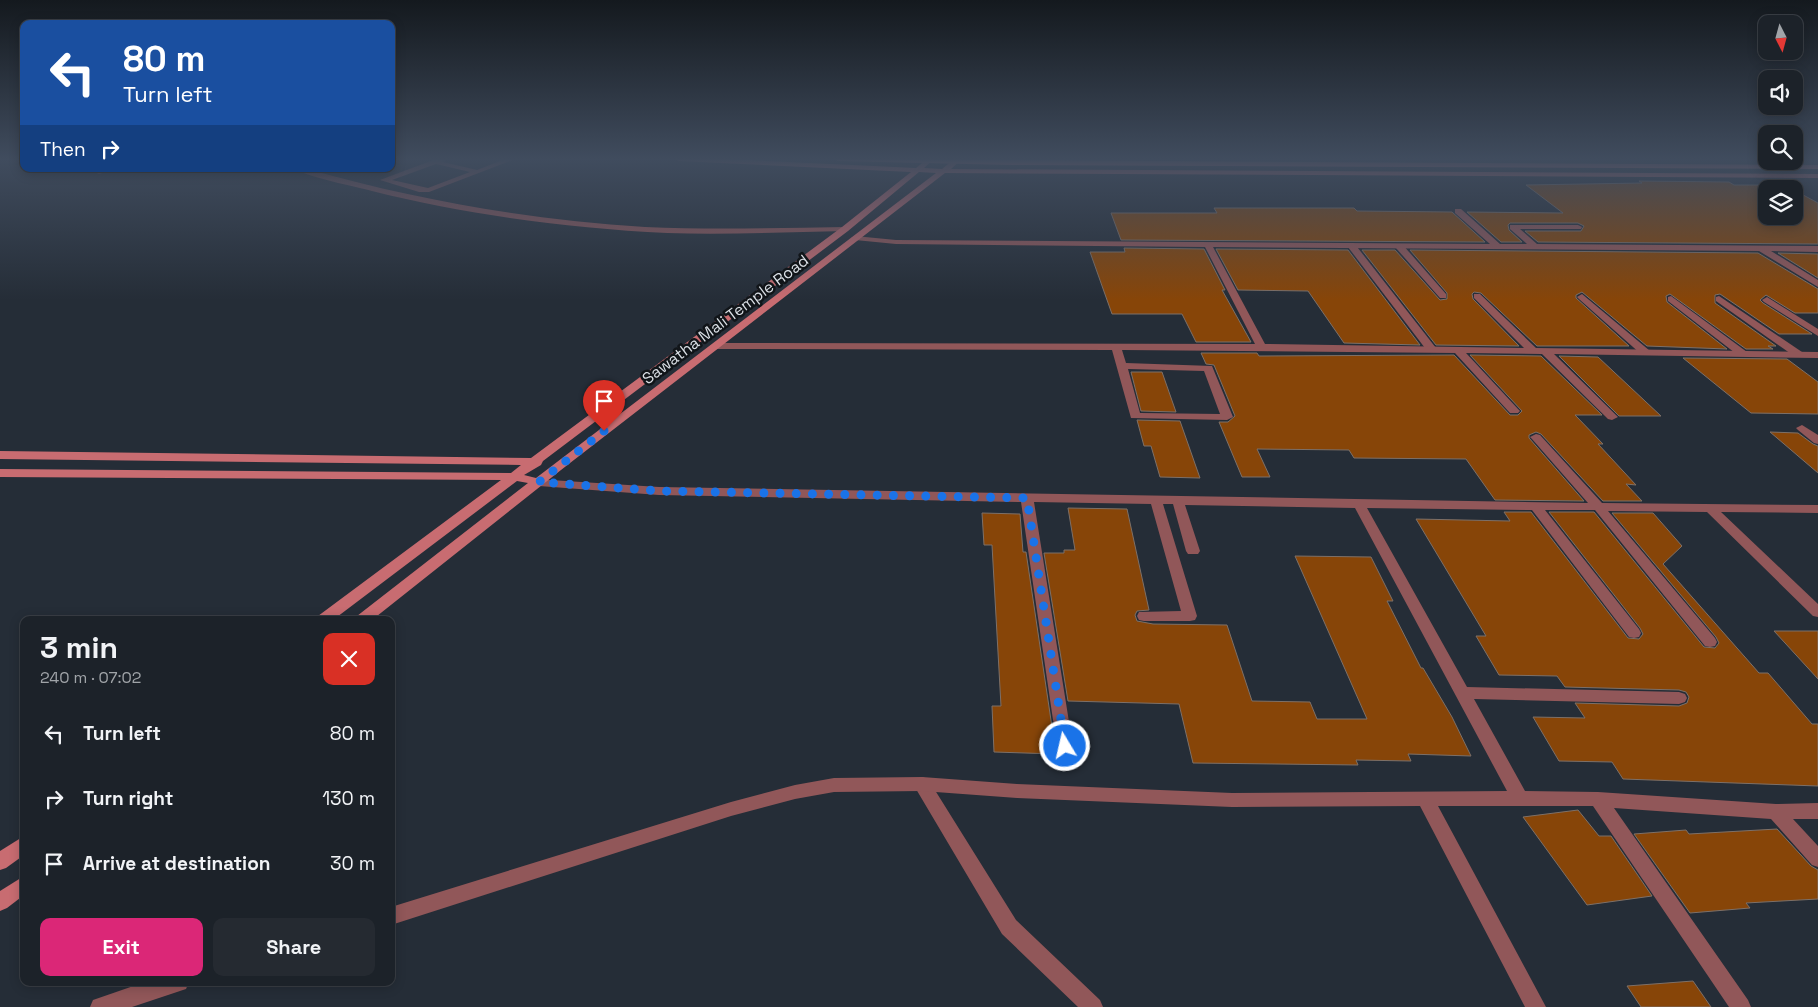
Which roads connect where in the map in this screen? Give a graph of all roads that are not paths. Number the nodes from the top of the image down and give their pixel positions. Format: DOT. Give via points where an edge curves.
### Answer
graph roads {
  1 [pos="463,206"];
  2 [pos="874,206"];
  3 [pos="898,206"];
  4 [pos="1458,211"];
  5 [pos="1578,227"];
  6 [pos="845,229"];
  7 [pos="855,238"];
  8 [pos="1208,245"];
  9 [pos="1351,245"];
  10 [pos="1399,246"];
  11 [pos="1497,246"];
  12 [pos="1535,247"];
  13 [pos="1760,248"];
  14 [pos="1818,249"];
  15 [pos="1818,284"];
  16 [pos="1443,296"];
  17 [pos="1477,296"];
  18 [pos="1582,297"];
  19 [pos="1671,299"];
  20 [pos="1719,299"];
  21 [pos="1768,300"];
  22 [pos="1818,333"];
  23 [pos="715,346"];
  24 [pos="1116,347"];
  25 [pos="1262,347"];
  26 [pos="1432,350"];
  27 [pos="1458,350"];
  28 [pos="1533,351"];
  29 [pos="1545,351"];
  30 [pos="1646,353"];
  31 [pos="1743,354"];
  32 [pos="1798,354"];
  33 [pos="1818,355"];
  34 [pos="1121,366"];
  35 [pos="1514,411"];
  36 [pos="1612,417"];
  37 [pos="1802,428"];
  38 [pos="1536,437"];
  39 [pos="1818,441"];
  40 [pos="0,455"];
  41 [pos="535,462"];
  42 [pos="557,467"];
  43 [pos="0,473"];
  44 [pos="514,477"];
  45 [pos="539,482"];
  46 [pos="1027,498"];
  47 [pos="1156,501"];
  48 [pos="1178,501"];
  49 [pos="1360,504"];
  50 [pos="1535,505"];
  51 [pos="1597,505"];
  52 [pos="1709,507"];
  53 [pos="1818,509"];
  54 [pos="1193,551"];
  55 [pos="1818,612"];
  56 [pos="328,616"];
  57 [pos="367,616"];
  58 [pos="1144,616"];
  59 [pos="1634,633"];
  60 [pos="1710,642"];
  61 [pos="1463,693"];
  62 [pos="1679,698"];
  63 [pos="1065,746"];
  64 [pos="922,784"];
  65 [pos="1425,798"];
  66 [pos="1520,798"];
  67 [pos="1598,799"];
  68 [pos="1818,811"];
  69 [pos="1776,812"];
  70 [pos="20,847"];
  71 [pos="1818,858"];
  72 [pos="0,862"];
  73 [pos="20,887"];
  74 [pos="0,902"];
  75 [pos="395,915"];
  76 [pos="166,986"];
  77 [pos="100,1007"];
  78 [pos="1092,1007"];
  79 [pos="1536,1007"];
  80 [pos="1741,1007"];
  1 -- 6 [label="street" via="592,225 704,231"];
  2 -- 6 [label="street, Sawatha Mali Temple Road"];
  3 -- 7 [label="street, Sawatha Mali Temple Road"];
  4 -- 11 [label="street"];
  5 -- 12 [label="street" via="1513,227"];
  6 -- 41 [label="street, Sawatha Mali Temple Road"];
  7 -- 8 [label="street" via="896,242"];
  7 -- 23 [label="street, Sawatha Mali Temple Road"];
  8 -- 9 [label="street"];
  8 -- 25 [label="street"];
  9 -- 10 [label="street"];
  9 -- 26 [label="street"];
  10 -- 11 [label="street"];
  10 -- 16 [label="street"];
  11 -- 12 [label="street"];
  12 -- 13 [label="street"];
  13 -- 14 [label="street"];
  13 -- 15 [label="street"];
  17 -- 28 [label="street"];
  18 -- 30 [label="street"];
  19 -- 31 [label="street"];
  20 -- 32 [label="street"];
  21 -- 22 [label="street"];
  23 -- 24 [label="street"];
  23 -- 42 [label="street, Sawatha Mali Temple Road"];
  24 -- 25 [label="street"];
  24 -- 34 [label="street"];
  25 -- 26 [label="street"];
  26 -- 27 [label="street"];
  27 -- 28 [label="street"];
  27 -- 35 [label="street"];
  28 -- 29 [label="street"];
  29 -- 30 [label="street"];
  29 -- 36 [label="street"];
  30 -- 31 [label="street"];
  31 -- 32 [label="street"];
  32 -- 33 [label="street"];
  34 -- 34 [label="street" via="1135,416 1227,417 1208,368"];
  37 -- 39 [label="street"];
  38 -- 51 [label="street"];
  40 -- 41 [label="street"];
  41 -- 42 [label="street"];
  41 -- 44 [label="street, Sawatha Mali Temple Road"];
  42 -- 45 [label="street, Sawatha Mali Temple Road"];
  43 -- 44 [label="street"];
  44 -- 45 [label="street"];
  44 -- 56 [label="street, Sawatha Mali Temple Road"];
  45 -- 46 [label="street" via="660,491"];
  45 -- 57 [label="street, Sawatha Mali Temple Road"];
  46 -- 47 [label="street"];
  46 -- 63 [label="street"];
  47 -- 48 [label="street"];
  47 -- 58 [label="street" via="1190,616"];
  48 -- 49 [label="street"];
  48 -- 54 [label="street"];
  49 -- 50 [label="street"];
  49 -- 61 [label="street"];
  50 -- 51 [label="street"];
  50 -- 59 [label="street"];
  51 -- 52 [label="street"];
  51 -- 60 [label="street"];
  52 -- 53 [label="street"];
  52 -- 55 [label="street"];
  61 -- 62 [label="street"];
  61 -- 66 [label="street"];
  64 -- 65 [label="street" via="1066,794 1232,800"];
  64 -- 75 [label="street" via="834,784 795,792 731,809"];
  64 -- 78 [label="street" via="1009,927"];
  65 -- 66 [label="street"];
  65 -- 79 [label="street"];
  66 -- 67 [label="street"];
  67 -- 69 [label="street"];
  67 -- 80 [label="street"];
  68 -- 69 [label="street"];
  69 -- 71 [label="street"];
  70 -- 72 [label="street"];
  73 -- 74 [label="street"];
  76 -- 77 [label="street"];
}
